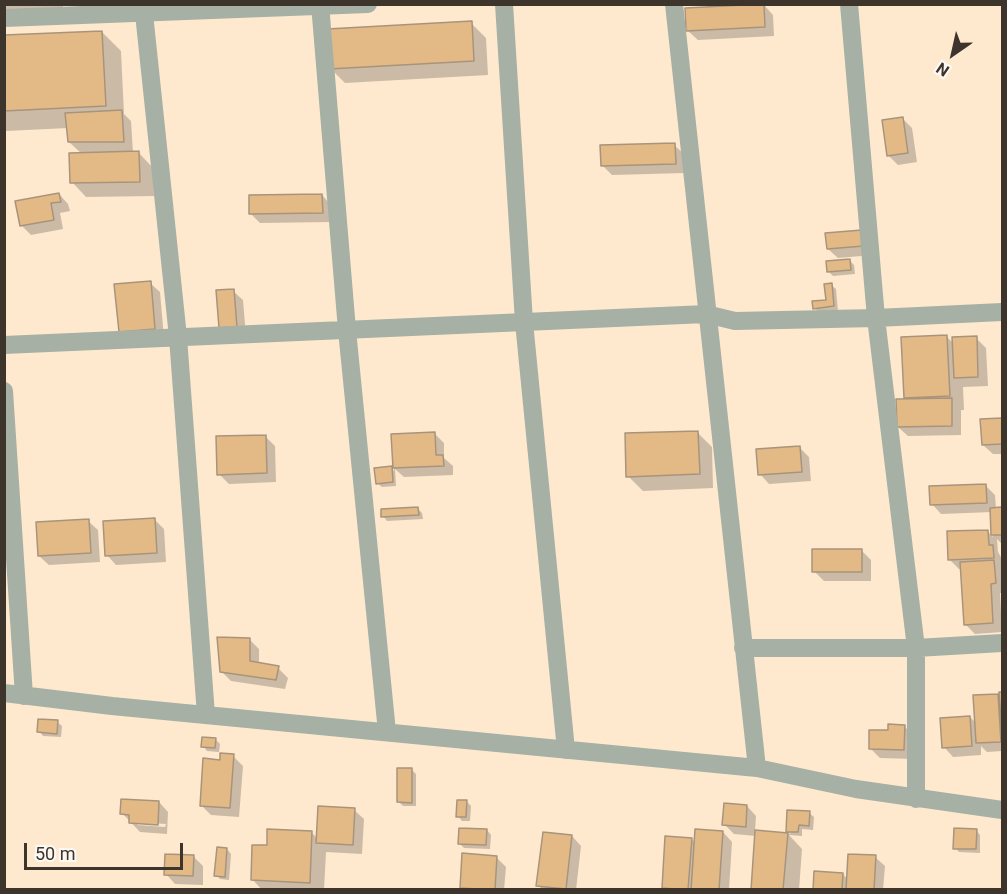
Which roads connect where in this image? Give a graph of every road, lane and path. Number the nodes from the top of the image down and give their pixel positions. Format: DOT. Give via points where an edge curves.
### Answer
graph roads {
  1 [pos="368,4"];
  2 [pos="504,4"];
  3 [pos="674,4"];
  4 [pos="849,4"];
  5 [pos="320,5"];
  6 [pos="143,9"];
  7 [pos="4,18"];
  8 [pos="1002,312"];
  9 [pos="706,314"];
  10 [pos="876,318"];
  11 [pos="524,322"];
  12 [pos="347,330"];
  13 [pos="178,337"];
  14 [pos="4,345"];
  15 [pos="4,391"];
  16 [pos="1002,643"];
  17 [pos="743,648"];
  18 [pos="916,648"];
  19 [pos="4,693"];
  20 [pos="24,696"];
  21 [pos="206,715"];
  22 [pos="387,732"];
  23 [pos="566,750"];
  24 [pos="757,768"];
  25 [pos="916,798"];
  26 [pos="1002,810"];
  1 -- 5 [label="street"];
  2 -- 11 [label="street"];
  3 -- 9 [label="street"];
  4 -- 10 [label="street"];
  5 -- 6 [label="street"];
  5 -- 12 [label="street"];
  6 -- 7 [label="street"];
  6 -- 13 [label="street"];
  8 -- 10 [label="street"];
  9 -- 10 [label="street" via="735,321"];
  9 -- 11 [label="street"];
  9 -- 17 [label="street"];
  10 -- 18 [label="street"];
  11 -- 12 [label="street"];
  11 -- 23 [label="street"];
  12 -- 13 [label="street"];
  12 -- 22 [label="street"];
  13 -- 14 [label="street"];
  13 -- 21 [label="street"];
  15 -- 20 [label="street"];
  16 -- 18 [label="street"];
  17 -- 18 [label="street"];
  17 -- 24 [label="street"];
  18 -- 25 [label="street"];
  19 -- 20 [label="street"];
  20 -- 21 [label="street"];
  21 -- 22 [label="street"];
  22 -- 23 [label="street"];
  23 -- 24 [label="street"];
  24 -- 25 [label="street"];
  25 -- 26 [label="street"];
}
